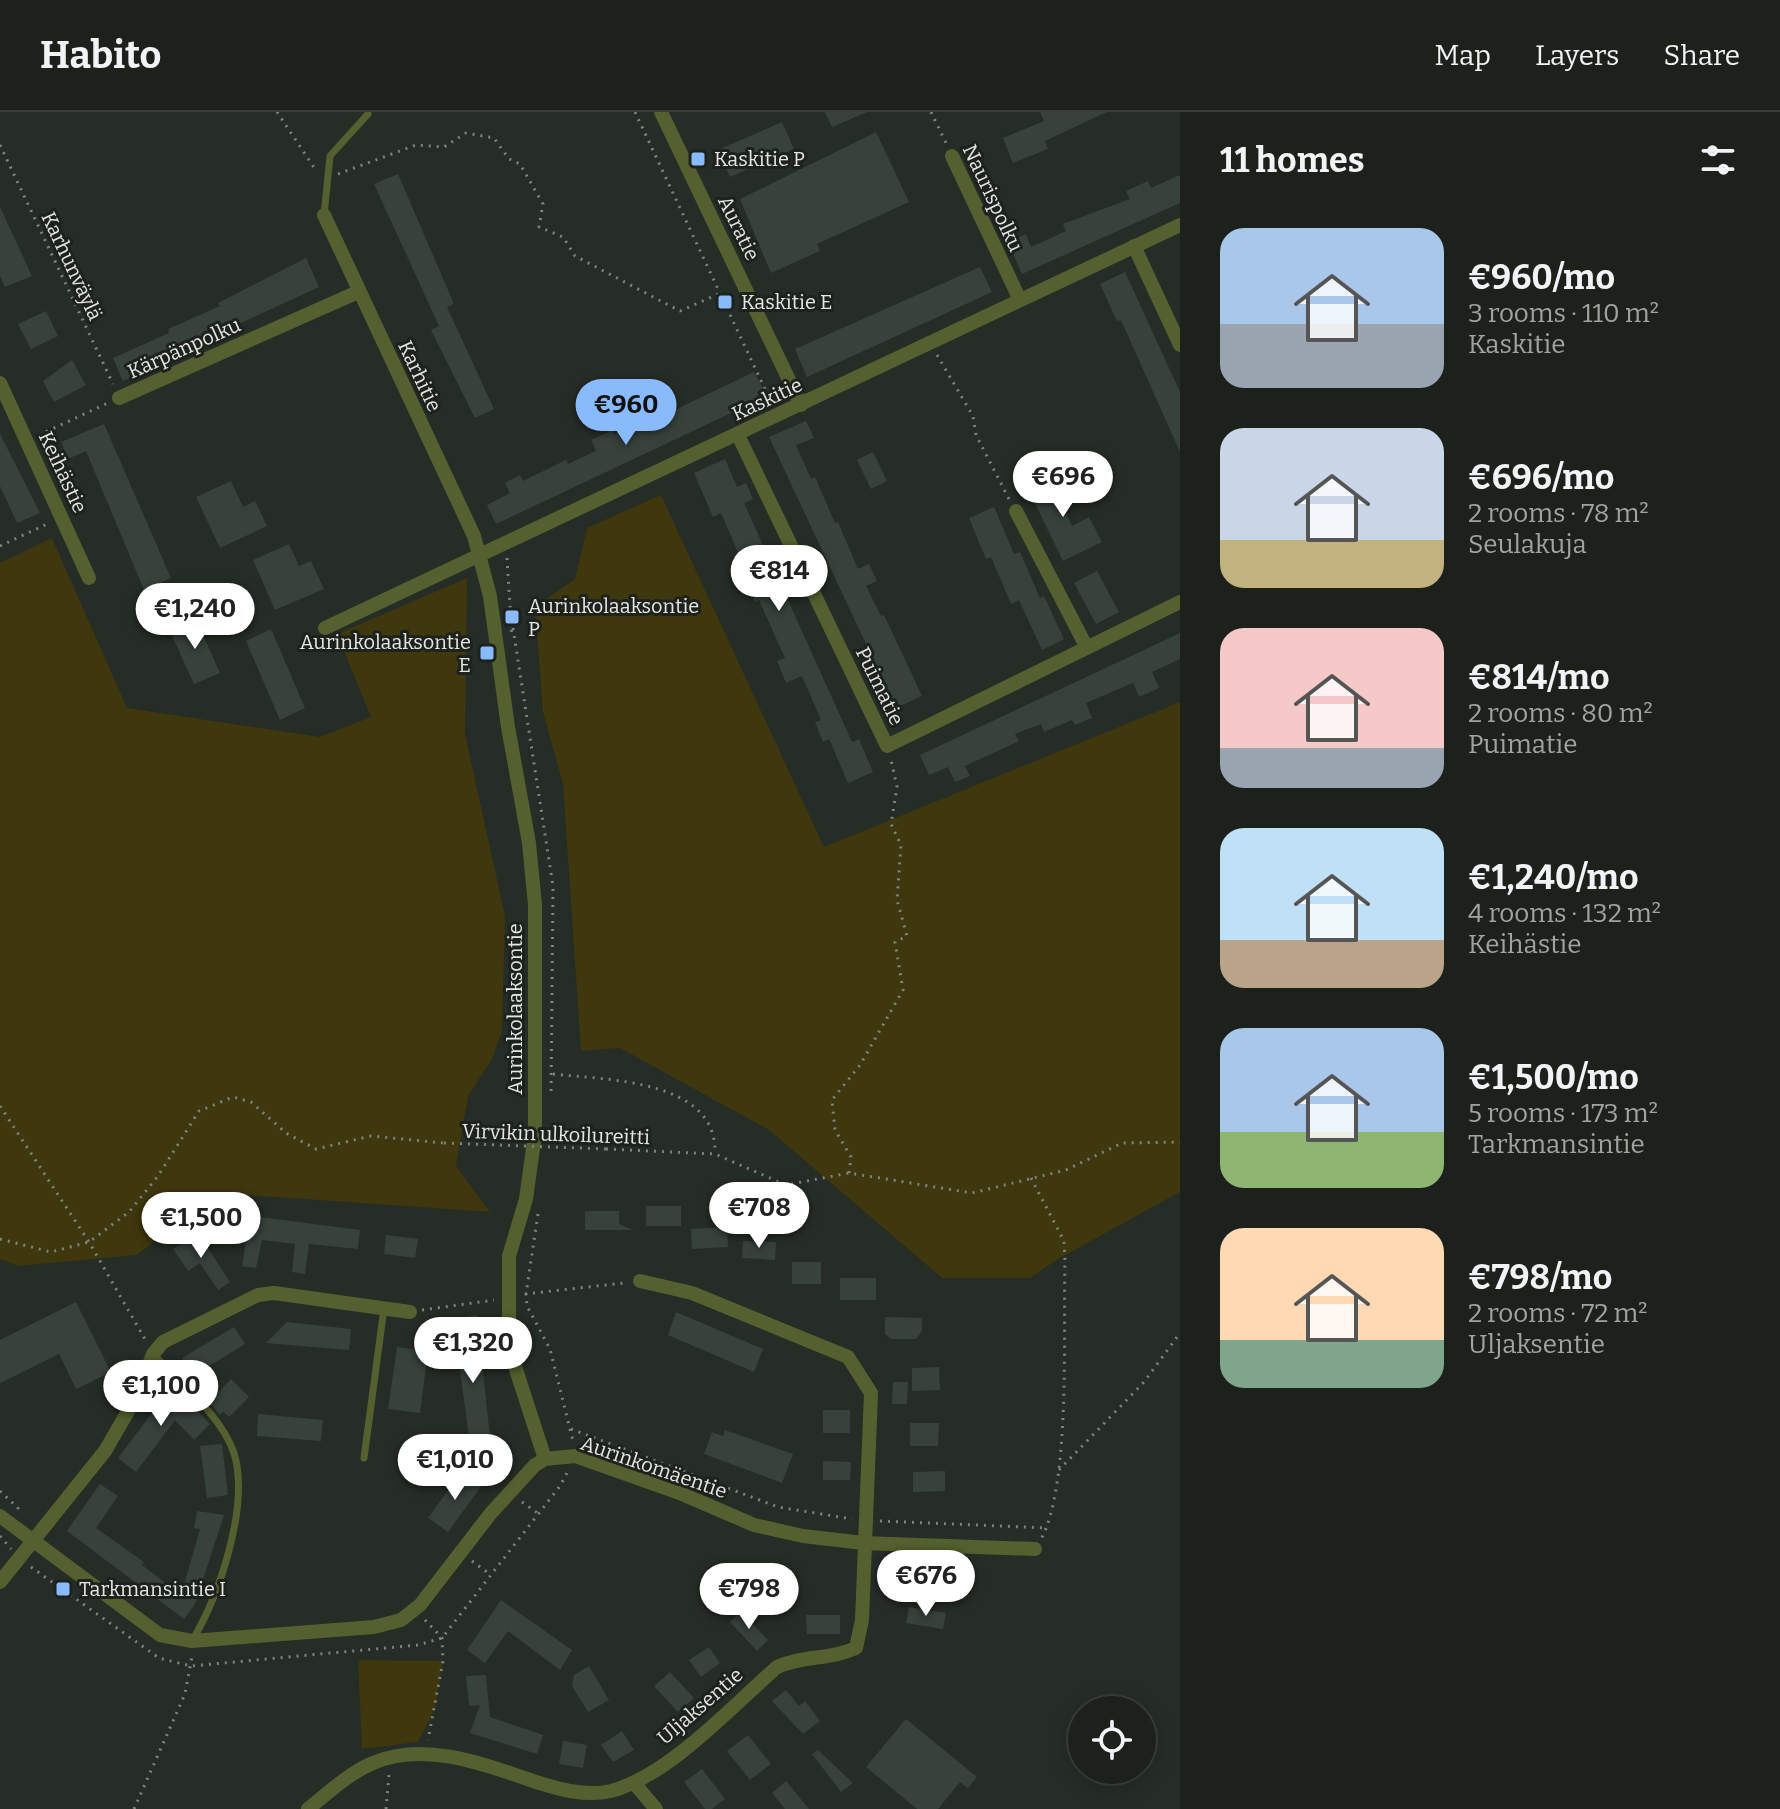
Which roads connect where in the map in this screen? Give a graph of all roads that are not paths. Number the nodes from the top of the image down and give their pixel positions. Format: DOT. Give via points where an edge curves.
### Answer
graph roads {
  1 [pos="661,112"];
  2 [pos="368,114"];
  3 [pos="952,156"];
  4 [pos="324,215"];
  5 [pos="1180,225"];
  6 [pos="1134,246"];
  7 [pos="358,292"];
  8 [pos="1020,300"];
  9 [pos="1180,345"];
  10 [pos="0,383"];
  11 [pos="119,398"];
  12 [pos="801,405"];
  13 [pos="738,435"];
  14 [pos="1016,511"];
  15 [pos="480,554"];
  16 [pos="89,578"];
  17 [pos="1180,602"];
  18 [pos="325,628"];
  19 [pos="1087,648"];
  20 [pos="640,1281"];
  21 [pos="384,1308"];
  22 [pos="410,1312"];
  23 [pos="153,1354"];
  24 [pos="364,1458"];
  25 [pos="545,1459"];
  26 [pos="0,1516"];
  27 [pos="34,1541"];
  28 [pos="863,1543"];
  29 [pos="1035,1549"];
  30 [pos="0,1582"];
  31 [pos="192,1641"];
  32 [pos="634,1783"];
  33 [pos="308,1809"];
  34 [pos="656,1809"];
  1 -- 12 [label="street, Auratie"];
  2 -- 4 [label="lane" via="330,156"];
  3 -- 8 [label="street, Naurispolku"];
  4 -- 7 [label="street, Karhitie"];
  5 -- 6 [label="street, Kaskitie"];
  6 -- 8 [label="street, Kaskitie"];
  6 -- 9 [label="street"];
  7 -- 11 [label="street, Kärpänpolku"];
  7 -- 15 [label="street, Karhitie"];
  8 -- 12 [label="street, Kaskitie"];
  10 -- 16 [label="street, Keihästie"];
  12 -- 13 [label="street, Kaskitie"];
  13 -- 15 [label="street, Kaskitie"];
  13 -- 19 [label="street, Puimatie" via="887,746"];
  14 -- 19 [label="street"];
  15 -- 18 [label="street, Kaskitie"];
  15 -- 25 [label="street, Aurinkolaaksontie" via="535,905 535,1125 526,1199 509,1256 509,1348"];
  17 -- 19 [label="street, Puimatie"];
  20 -- 28 [label="street, Uljaksentie" via="692,1293 848,1357 871,1393"];
  21 -- 22 [label="street"];
  21 -- 23 [label="street" via="258,1295 203,1319 163,1342"];
  21 -- 24 [label="lane"];
  23 -- 27 [label="street" via="138,1394 105,1451"];
  23 -- 31 [label="lane" via="214,1419 234,1454 237,1503 223,1573"];
  25 -- 28 [label="street, Aurinkomäentie" via="575,1456 754,1525"];
  25 -- 31 [label="street" via="491,1513 401,1620 374,1627"];
  26 -- 27 [label="street"];
  27 -- 30 [label="street"];
  27 -- 31 [label="street" via="160,1635"];
  28 -- 29 [label="street, Aurinkomäentie"];
  28 -- 32 [label="street, Uljaksentie" via="862,1620 856,1648 835,1658 799,1657 777,1667"];
  32 -- 33 [label="street, Uljaksentie" via="584,1794 425,1753 374,1762"];
  32 -- 34 [label="street"];
}
